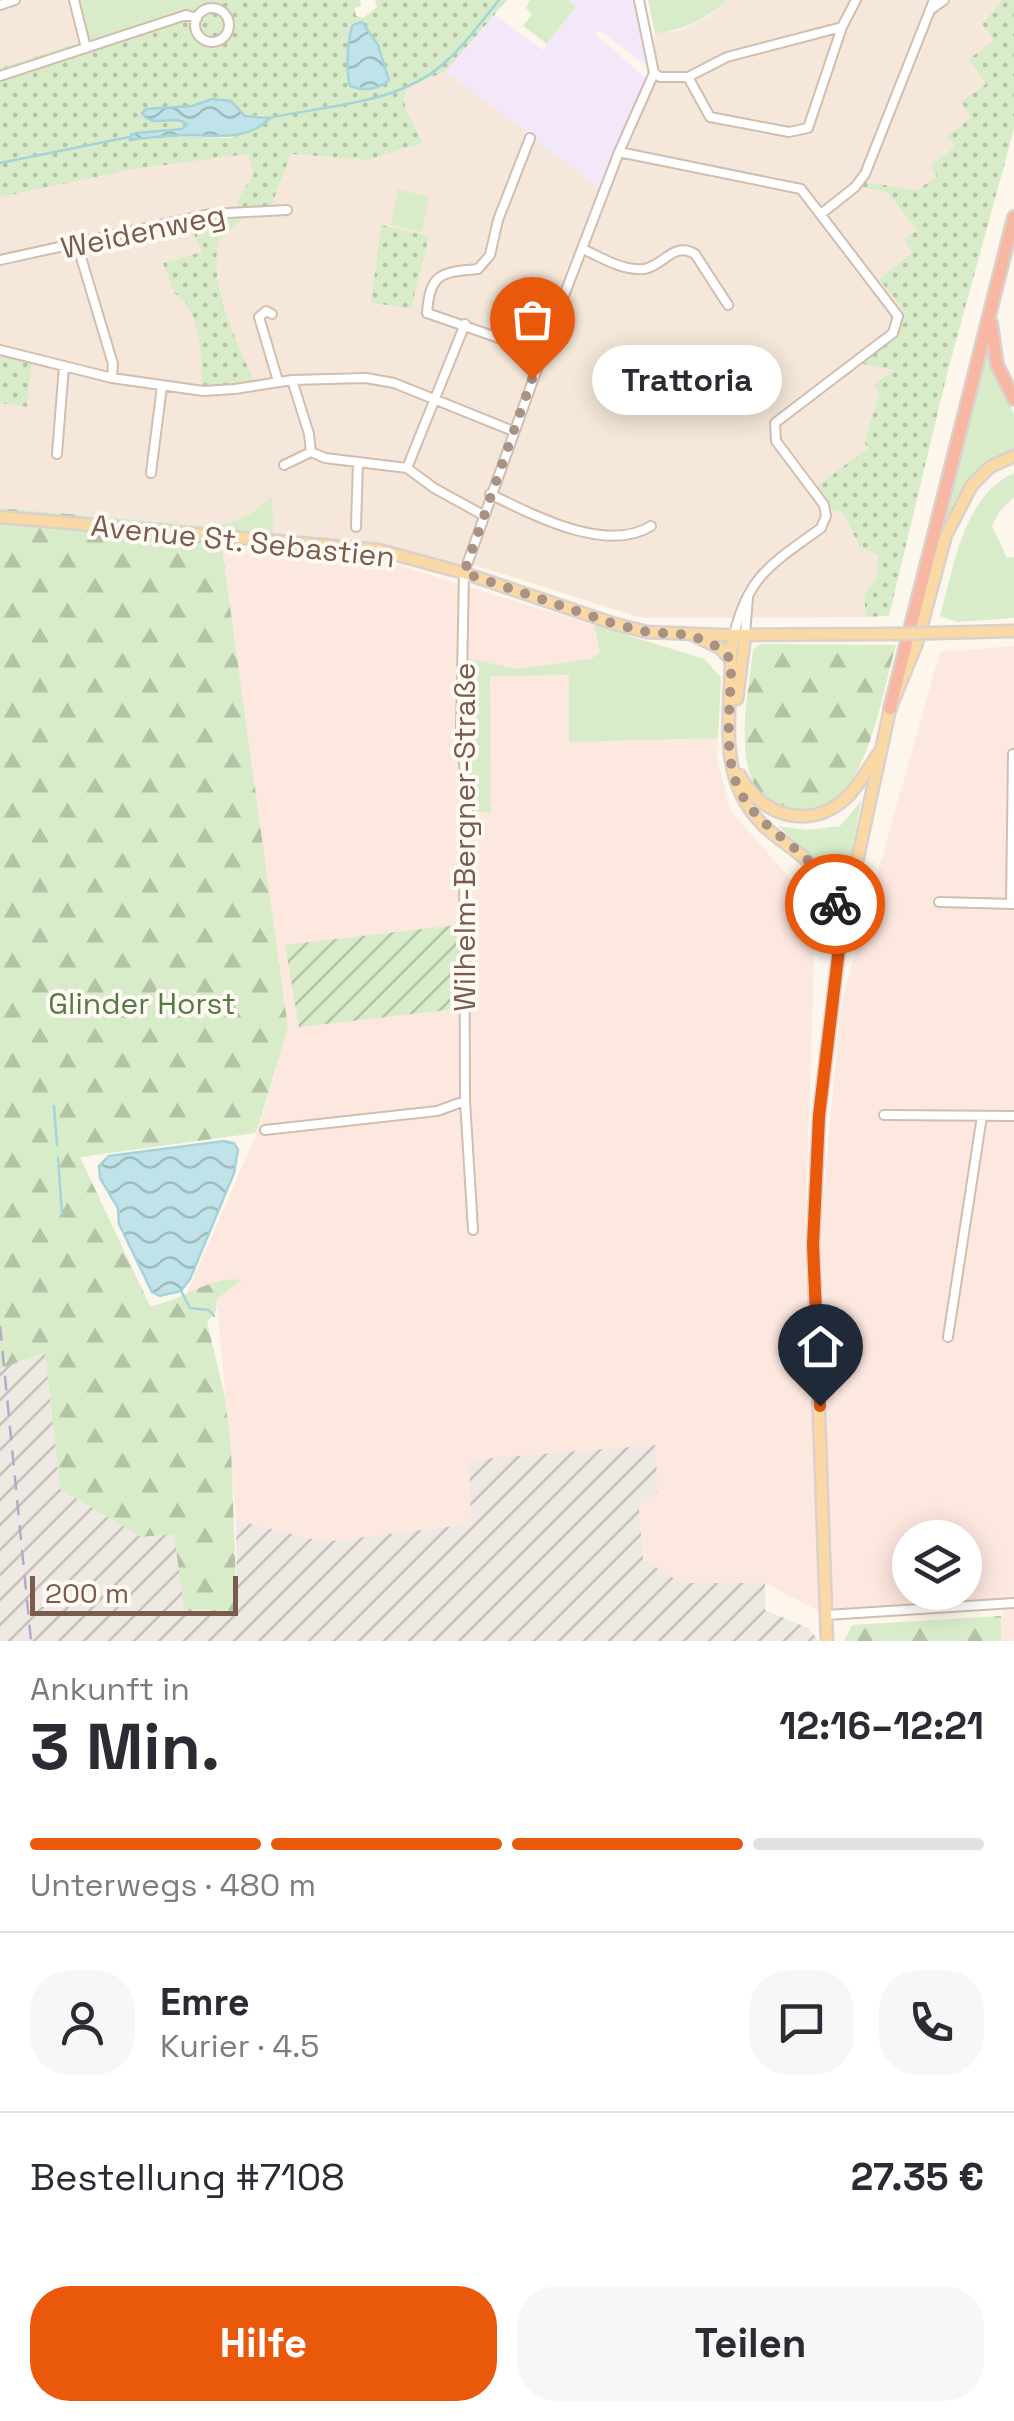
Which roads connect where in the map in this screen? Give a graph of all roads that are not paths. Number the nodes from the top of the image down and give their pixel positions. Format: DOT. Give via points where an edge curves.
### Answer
graph roads {
  1 [pos="15,0"];
  2 [pos="74,0"];
  3 [pos="639,0"];
  4 [pos="856,0"];
  5 [pos="934,0"];
  6 [pos="944,0"];
  7 [pos="0,4"];
  8 [pos="930,10"];
  9 [pos="197,18"];
  10 [pos="842,26"];
  11 [pos="86,48"];
  12 [pos="654,73"];
  13 [pos="0,76"];
  14 [pos="688,77"];
  15 [pos="530,138"];
  16 [pos="619,152"];
  17 [pos="287,210"];
  18 [pos="820,214"];
  19 [pos="1014,217"];
  20 [pos="77,244"];
  21 [pos="583,250"];
  22 [pos="0,260"];
  23 [pos="728,305"];
  24 [pos="990,312"];
  25 [pos="272,314"];
  26 [pos="465,324"];
  27 [pos="0,350"];
  28 [pos="542,353"];
  29 [pos="64,366"];
  30 [pos="112,378"];
  31 [pos="292,380"];
  32 [pos="278,381"];
  33 [pos="162,386"];
  34 [pos="436,399"];
  35 [pos="1014,399"];
  36 [pos="514,431"];
  37 [pos="311,452"];
  38 [pos="57,454"];
  39 [pos="1014,456"];
  40 [pos="358,462"];
  41 [pos="284,465"];
  42 [pos="407,468"];
  43 [pos="152,473"];
  44 [pos="490,494"];
  45 [pos="483,514"];
  46 [pos="0,517"];
  47 [pos="651,526"];
  48 [pos="356,527"];
  49 [pos="464,573"];
  50 [pos="1014,631"];
  51 [pos="691,635"];
  52 [pos="740,636"];
  53 [pos="731,660"];
  54 [pos="890,709"];
  55 [pos="881,748"];
  56 [pos="1013,754"];
  57 [pos="939,902"];
  58 [pos="1012,904"];
  59 [pos="840,940"];
  60 [pos="465,1101"];
  61 [pos="884,1115"];
  62 [pos="982,1116"];
  63 [pos="1014,1116"];
  64 [pos="265,1130"];
  65 [pos="473,1230"];
  66 [pos="948,1337"];
  67 [pos="1014,1603"];
  68 [pos="826,1615"];
  69 [pos="827,1641"];
  1 -- 7 [label="street"];
  2 -- 11 [label="street"];
  3 -- 12 [label="street"];
  4 -- 10 [label="street"];
  5 -- 8 [label="street"];
  6 -- 8 [label="street"];
  8 -- 18 [label="street" via="865,174"];
  9 -- 9 [label="street" via="207,8 222,10 230,24 217,41 205,40"];
  9 -- 11 [label="street" via="186,15"];
  10 -- 14 [label="street" via="727,57"];
  10 -- 14 [label="street" via="808,128 789,132 710,117"];
  11 -- 13 [label="street"];
  12 -- 14 [label="street"];
  12 -- 16 [label="street, Wilhelm-Bergner-Straße"];
  15 -- 26 [label="street" via="490,255 478,269 457,270 429,288 428,312"];
  16 -- 18 [label="street" via="801,189"];
  16 -- 21 [label="street, Wilhelm-Bergner-Straße"];
  17 -- 20 [label="street, Weidenweg" via="210,214"];
  18 -- 52 [label="street" via="894,308 898,324 775,423 775,440 824,505 826,518 754,584"];
  19 -- 24 [label="highway"];
  20 -- 22 [label="street, Weidenweg"];
  20 -- 30 [label="street"];
  21 -- 23 [label="street" via="620,267 647,269 687,250"];
  21 -- 28 [label="street, Wilhelm-Bergner-Straße"];
  24 -- 35 [label="highway" via="997,365"];
  24 -- 54 [label="highway"];
  25 -- 32 [label="street" via="259,317"];
  26 -- 28 [label="street"];
  26 -- 34 [label="street"];
  27 -- 29 [label="street"];
  28 -- 36 [label="street, Wilhelm-Bergner-Straße"];
  29 -- 30 [label="street"];
  29 -- 38 [label="street"];
  30 -- 33 [label="street"];
  31 -- 32 [label="street"];
  31 -- 34 [label="street" via="366,378"];
  31 -- 37 [label="street"];
  32 -- 33 [label="street" via="209,391"];
  33 -- 43 [label="street"];
  34 -- 36 [label="street"];
  34 -- 42 [label="street"];
  36 -- 44 [label="street, Wilhelm-Bergner-Straße"];
  37 -- 40 [label="street"];
  37 -- 41 [label="street"];
  39 -- 54 [label="main road" via="990,467 962,500"];
  40 -- 42 [label="street"];
  40 -- 48 [label="street"];
  42 -- 45 [label="street"];
  44 -- 45 [label="street, Wilhelm-Bergner-Straße"];
  44 -- 47 [label="street" via="580,532 638,534"];
  45 -- 49 [label="street, Wilhelm-Bergner-Straße"];
  46 -- 49 [label="main road, Avenue St. Sebastien" via="379,550"];
  49 -- 51 [label="main road, Avenue St. Sebastien" via="615,624"];
  49 -- 60 [label="street, Wilhelm-Bergner-Straße"];
  50 -- 52 [label="main road, Avenue St. Sebastien, bridge"];
  51 -- 52 [label="main road, Avenue St. Sebastien"];
  51 -- 53 [label="main road"];
  52 -- 53 [label="main road"];
  52 -- 55 [label="main road" via="734,751 741,780 760,802 796,816 828,810 852,792"];
  53 -- 59 [label="main road" via="736,783 762,823 823,876"];
  54 -- 55 [label="main road"];
  55 -- 59 [label="main road"];
  56 -- 58 [label="street"];
  57 -- 58 [label="street"];
  59 -- 68 [label="main road" via="819,1116 813,1245"];
  60 -- 64 [label="street" via="437,1112"];
  60 -- 65 [label="street, Wilhelm-Bergner-Straße"];
  61 -- 62 [label="street"];
  62 -- 63 [label="street"];
  62 -- 66 [label="street"];
  67 -- 68 [label="street"];
  68 -- 69 [label="main road"];
}
